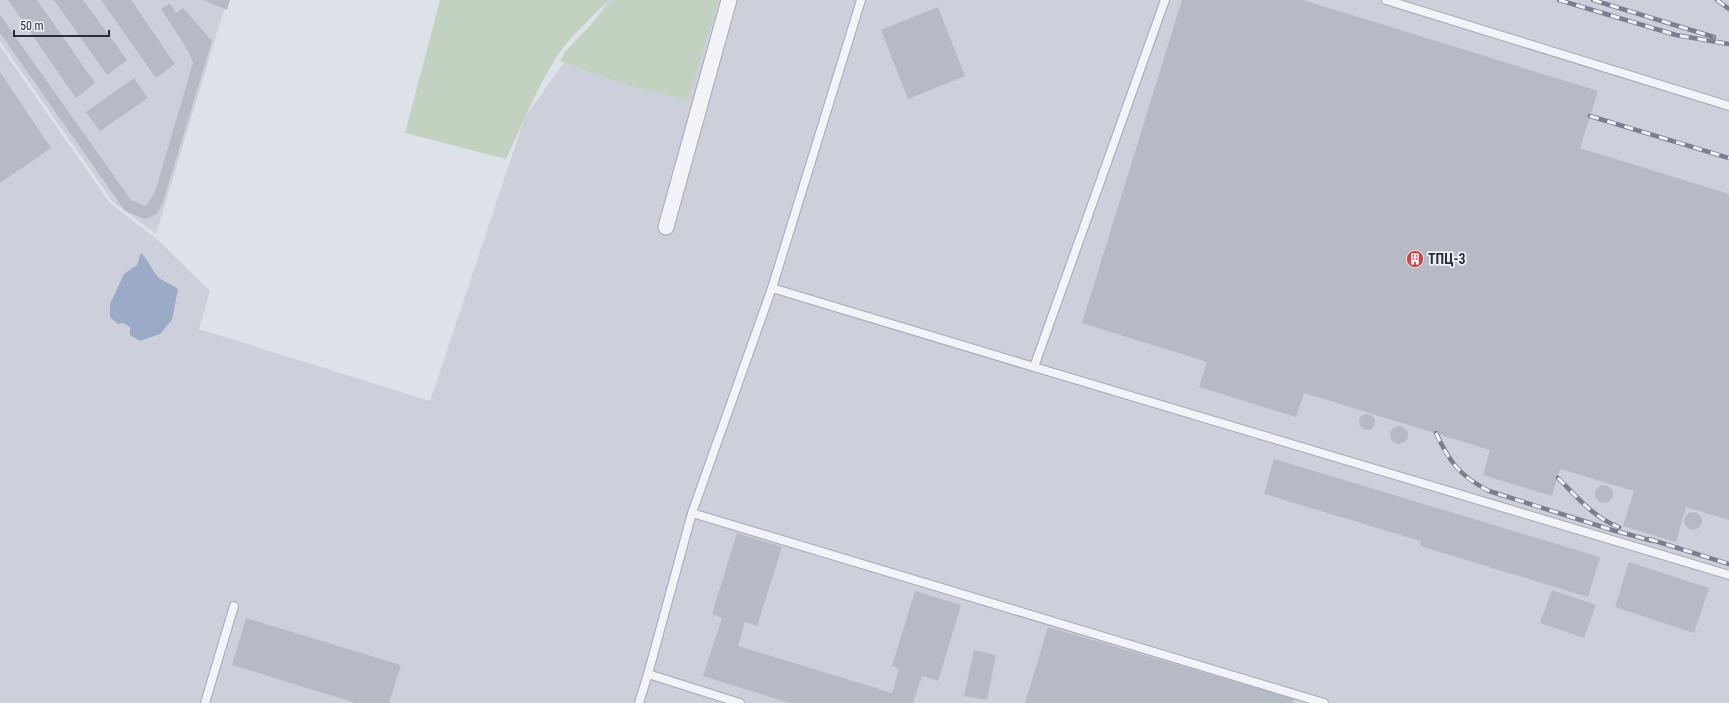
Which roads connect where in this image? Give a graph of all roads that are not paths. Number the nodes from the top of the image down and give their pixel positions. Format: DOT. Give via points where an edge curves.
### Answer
graph roads {
  1 [pos="729,0"];
  2 [pos="861,0"];
  3 [pos="1165,0"];
  4 [pos="1386,0"];
  5 [pos="1729,106"];
  6 [pos="666,227"];
  7 [pos="772,288"];
  8 [pos="1034,367"];
  9 [pos="692,513"];
  10 [pos="1729,575"];
  11 [pos="234,606"];
  12 [pos="648,674"];
  13 [pos="205,703"];
  14 [pos="639,703"];
  15 [pos="740,703"];
  16 [pos="1324,703"];
  1 -- 6 [label="street"];
  2 -- 7 [label="lane"];
  3 -- 8 [label="lane"];
  4 -- 5 [label="lane"];
  7 -- 8 [label="lane"];
  7 -- 9 [label="lane"];
  8 -- 10 [label="lane"];
  9 -- 12 [label="lane"];
  9 -- 16 [label="lane"];
  11 -- 13 [label="lane"];
  12 -- 14 [label="lane"];
  12 -- 15 [label="lane"];
}
